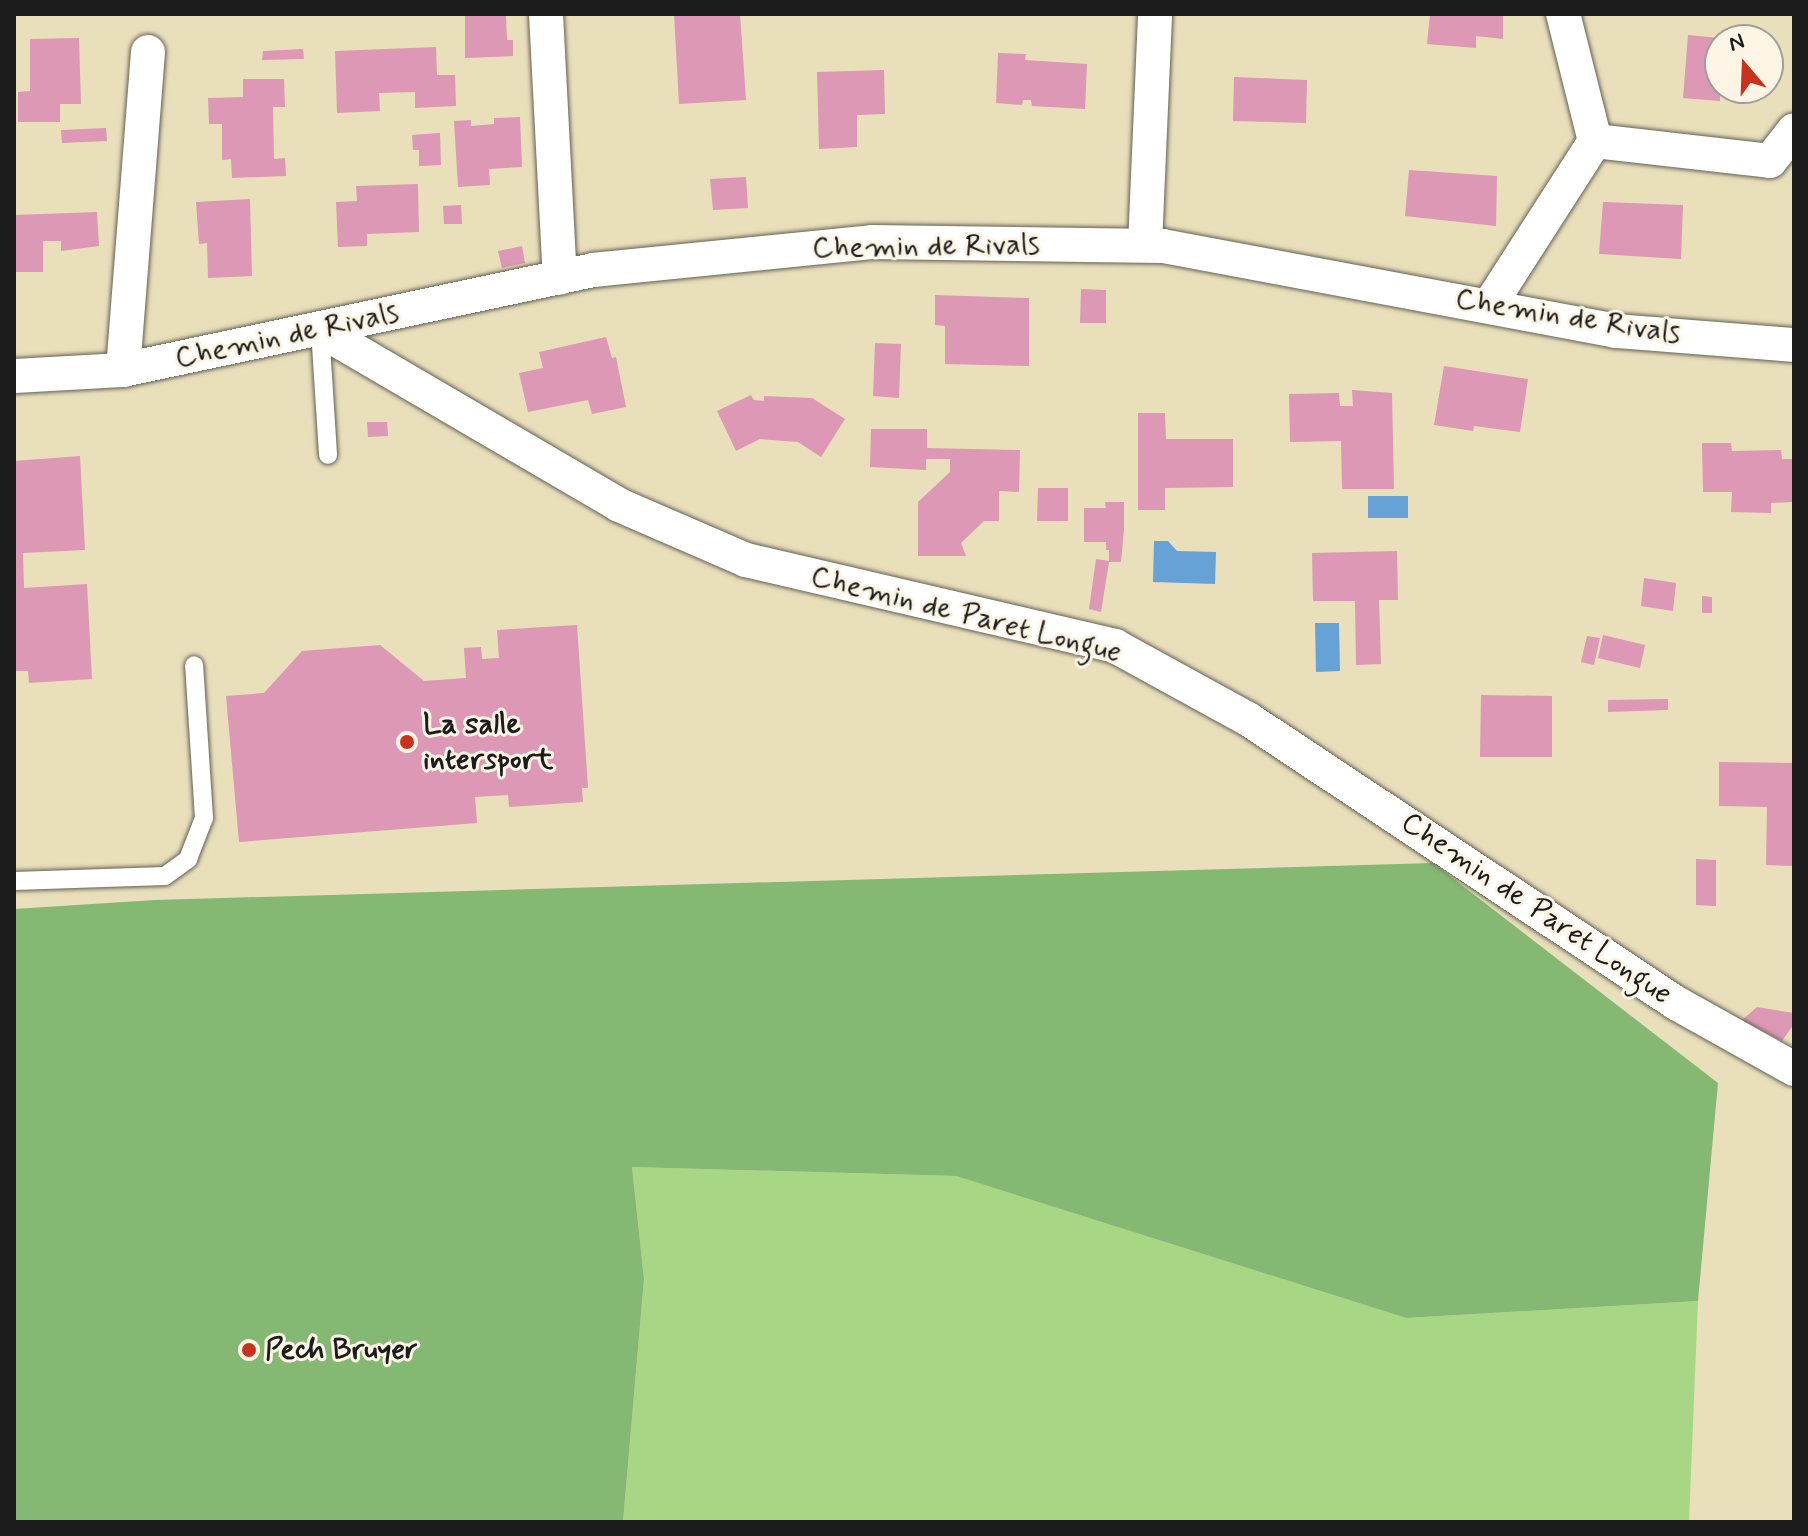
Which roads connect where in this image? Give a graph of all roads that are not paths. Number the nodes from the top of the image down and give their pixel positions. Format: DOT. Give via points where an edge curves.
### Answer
graph roads {
  1 [pos="546,14"];
  2 [pos="1155,14"];
  3 [pos="1563,14"];
  4 [pos="148,52"];
  5 [pos="1794,130"];
  6 [pos="1595,141"];
  7 [pos="1145,245"];
  8 [pos="560,278"];
  9 [pos="1489,306"];
  10 [pos="320,330"];
  11 [pos="1794,345"];
  12 [pos="123,370"];
  13 [pos="14,376"];
  14 [pos="328,455"];
  15 [pos="194,665"];
  16 [pos="14,881"];
  17 [pos="1794,1069"];
  1 -- 8 [label="street"];
  2 -- 7 [label="street"];
  3 -- 6 [label="street"];
  4 -- 12 [label="street"];
  5 -- 6 [label="street" via="1770,161"];
  6 -- 9 [label="street"];
  7 -- 8 [label="street, Chemin de Rivals" via="872,242 593,270"];
  7 -- 9 [label="street, Chemin de Rivals"];
  8 -- 10 [label="street, Chemin de Rivals"];
  9 -- 11 [label="street, Chemin de Rivals" via="1616,331"];
  10 -- 12 [label="street, Chemin de Rivals"];
  10 -- 14 [label="lane"];
  10 -- 17 [label="street, Chemin de Paret Longue" via="619,505 746,560 1115,646 1248,719 1676,1003"];
  12 -- 13 [label="street, Chemin de Rivals"];
  15 -- 16 [label="lane" via="204,818 188,859 165,876"];
}
